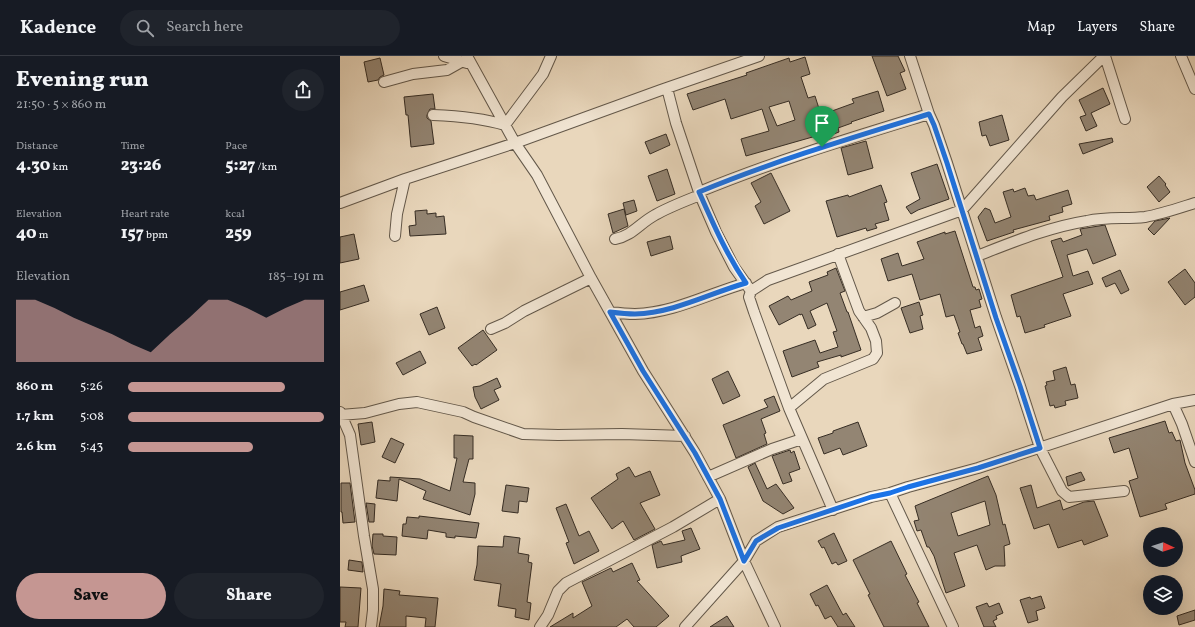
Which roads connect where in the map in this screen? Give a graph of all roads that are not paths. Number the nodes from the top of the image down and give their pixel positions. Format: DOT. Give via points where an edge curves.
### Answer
graph roads {
  1 [pos="444,56"];
  2 [pos="551,56"];
  3 [pos="759,56"];
  4 [pos="910,56"];
  5 [pos="1105,56"];
  6 [pos="1181,56"];
  7 [pos="468,61"];
  8 [pos="384,82"];
  9 [pos="667,88"];
  10 [pos="1195,90"];
  11 [pos="929,114"];
  12 [pos="433,115"];
  13 [pos="1125,119"];
  14 [pos="505,125"];
  15 [pos="515,143"];
  16 [pos="405,178"];
  17 [pos="700,193"];
  18 [pos="340,202"];
  19 [pos="1195,203"];
  20 [pos="962,210"];
  21 [pos="395,236"];
  22 [pos="615,239"];
  23 [pos="838,254"];
  24 [pos="977,256"];
  25 [pos="591,278"];
  26 [pos="749,287"];
  27 [pos="895,303"];
  28 [pos="610,312"];
  29 [pos="863,317"];
  30 [pos="491,329"];
  31 [pos="1195,400"];
  32 [pos="1172,404"];
  33 [pos="789,408"];
  34 [pos="340,414"];
  35 [pos="685,436"];
  36 [pos="802,439"];
  37 [pos="1040,448"];
  38 [pos="1195,462"];
  39 [pos="708,477"];
  40 [pos="1124,491"];
  41 [pos="890,493"];
  42 [pos="720,499"];
  43 [pos="834,510"];
  44 [pos="744,561"];
  45 [pos="371,627"];
  46 [pos="540,627"];
  47 [pos="685,627"];
  48 [pos="775,627"];
  49 [pos="954,627"];
  1 -- 7 [label="street"];
  2 -- 14 [label="street" via="543,74"];
  3 -- 9 [label="street"];
  4 -- 11 [label="street"];
  5 -- 13 [label="street"];
  5 -- 20 [label="street" via="1062,97"];
  6 -- 10 [label="street"];
  7 -- 8 [label="street" via="447,70 413,74"];
  7 -- 14 [label="street"];
  9 -- 15 [label="street"];
  9 -- 17 [label="street"];
  11 -- 17 [label="street" via="808,152"];
  11 -- 20 [label="street"];
  12 -- 14 [label="street" via="490,120"];
  14 -- 15 [label="street"];
  15 -- 16 [label="street"];
  15 -- 25 [label="street" via="537,175"];
  16 -- 18 [label="street"];
  16 -- 21 [label="street"];
  17 -- 22 [label="street" via="646,220 623,238"];
  17 -- 26 [label="street" via="734,267"];
  19 -- 24 [label="street" via="1145,217 1067,225"];
  20 -- 23 [label="street"];
  20 -- 24 [label="street"];
  23 -- 26 [label="street"];
  23 -- 29 [label="street"];
  24 -- 37 [label="street"];
  25 -- 28 [label="street"];
  25 -- 30 [label="street"];
  26 -- 28 [label="street" via="654,312"];
  26 -- 33 [label="street" via="749,297"];
  27 -- 29 [label="street"];
  28 -- 35 [label="street" via="643,371"];
  29 -- 33 [label="street" via="876,341 875,358 824,379"];
  31 -- 32 [label="street"];
  32 -- 37 [label="street"];
  32 -- 38 [label="street"];
  33 -- 36 [label="street"];
  34 -- 35 [label="street" via="417,402 463,412 523,434"];
  34 -- 45 [label="street" via="350,435 373,588"];
  35 -- 39 [label="street"];
  36 -- 39 [label="street"];
  36 -- 43 [label="street"];
  37 -- 40 [label="street" via="1062,491 1069,497"];
  37 -- 41 [label="street"];
  39 -- 42 [label="street"];
  41 -- 43 [label="street"];
  41 -- 49 [label="street"];
  42 -- 44 [label="street"];
  42 -- 46 [label="street" via="673,527 566,583 558,591"];
  43 -- 44 [label="street" via="774,530 756,541"];
  44 -- 47 [label="street"];
  44 -- 48 [label="street"];
}
